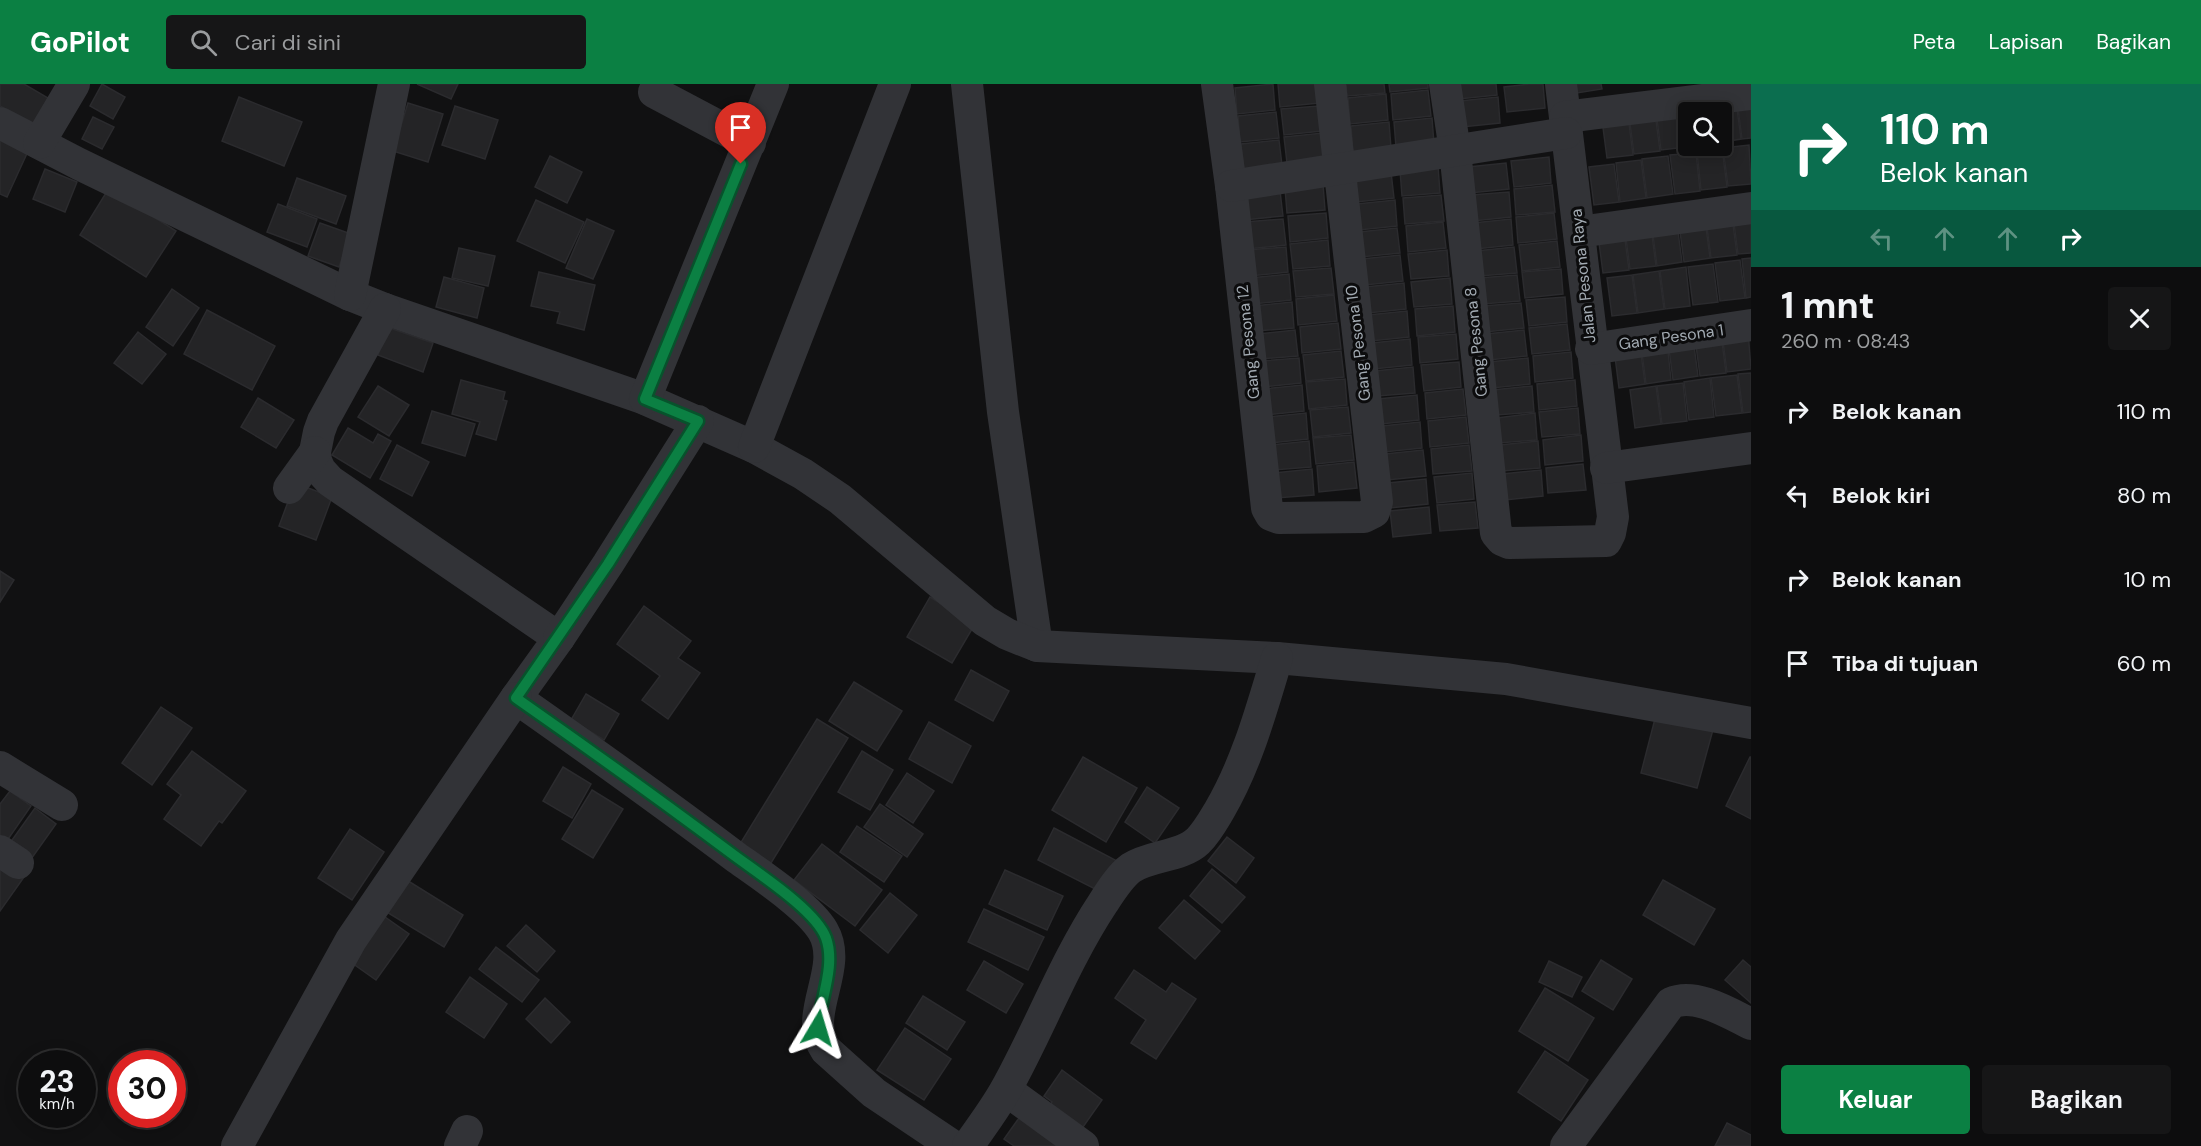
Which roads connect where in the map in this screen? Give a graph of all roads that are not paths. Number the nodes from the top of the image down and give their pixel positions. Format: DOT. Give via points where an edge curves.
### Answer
graph roads {
  1 [pos="74,84"];
  2 [pos="773,84"];
  3 [pos="895,84"];
  4 [pos="967,84"];
  5 [pos="1217,84"];
  6 [pos="1330,84"];
  7 [pos="1445,84"];
  8 [pos="1561,84"];
  9 [pos="389,86"];
  10 [pos="654,92"];
  11 [pos="1751,94"];
  12 [pos="0,123"];
  13 [pos="1565,125"];
  14 [pos="39,143"];
  15 [pos="750,143"];
  16 [pos="1455,151"];
  17 [pos="1338,168"];
  18 [pos="1231,186"];
  19 [pos="1751,208"];
  20 [pos="1579,232"];
  21 [pos="350,295"];
  22 [pos="385,309"];
  23 [pos="1751,325"];
  24 [pos="1591,349"];
  25 [pos="645,399"];
  26 [pos="698,421"];
  27 [pos="754,447"];
  28 [pos="1751,448"];
  29 [pos="315,452"];
  30 [pos="1606,468"];
  31 [pos="289,488"];
  32 [pos="1264,498"];
  33 [pos="1606,541"];
  34 [pos="559,638"];
  35 [pos="1037,646"];
  36 [pos="1277,658"];
  37 [pos="516,698"];
  38 [pos="1751,723"];
  39 [pos="0,767"];
  40 [pos="62,805"];
  41 [pos="1751,1024"];
  42 [pos="1006,1090"];
  43 [pos="237,1146"];
  44 [pos="953,1146"];
  45 [pos="968,1146"];
  46 [pos="1083,1146"];
  47 [pos="1566,1146"];
  1 -- 14 [label="street"];
  2 -- 15 [label="street"];
  3 -- 27 [label="street"];
  4 -- 35 [label="street" via="1003,412"];
  5 -- 18 [label="street, Gang Pesona 12"];
  6 -- 17 [label="street, Gang Pesona 10"];
  7 -- 16 [label="street, Gang Pesona 8"];
  8 -- 13 [label="street, Jalan Pesona Raya"];
  9 -- 21 [label="street"];
  10 -- 15 [label="street"];
  11 -- 13 [label="street"];
  12 -- 14 [label="street"];
  13 -- 16 [label="street"];
  13 -- 20 [label="street, Jalan Pesona Raya"];
  14 -- 21 [label="street"];
  15 -- 25 [label="street"];
  16 -- 17 [label="street"];
  16 -- 33 [label="street, Gang Pesona 8" via="1496,533 1509,543"];
  17 -- 18 [label="street"];
  17 -- 32 [label="street, Gang Pesona 10" via="1376,508 1364,518 1279,518 1269,512"];
  18 -- 32 [label="street, Gang Pesona 12"];
  19 -- 20 [label="street"];
  20 -- 24 [label="street, Jalan Pesona Raya"];
  21 -- 22 [label="street"];
  22 -- 25 [label="street"];
  22 -- 29 [label="street" via="323,421"];
  23 -- 24 [label="street, Gang Pesona 1"];
  24 -- 30 [label="street, Jalan Pesona Raya"];
  25 -- 26 [label="street"];
  26 -- 27 [label="street"];
  26 -- 34 [label="street"];
  27 -- 35 [label="street" via="840,500 986,621"];
  28 -- 30 [label="street"];
  29 -- 31 [label="street"];
  29 -- 34 [label="street" via="320,470 330,481"];
  30 -- 33 [label="street, Jalan Pesona Raya" via="1612,517"];
  34 -- 37 [label="street"];
  35 -- 36 [label="street"];
  36 -- 38 [label="street" via="1506,679"];
  36 -- 42 [label="street" via="1234,786 1209,826 1189,847 1138,865 1122,878 1071,958"];
  37 -- 43 [label="street" via="351,940"];
  37 -- 44 [label="street" via="786,894 814,920 823,930 829,952 819,1014 821,1043 874,1093"];
  39 -- 40 [label="street"];
  41 -- 47 [label="street" via="1701,1003 1682,999 1671,1003"];
  42 -- 45 [label="street"];
  42 -- 46 [label="street"];
}
